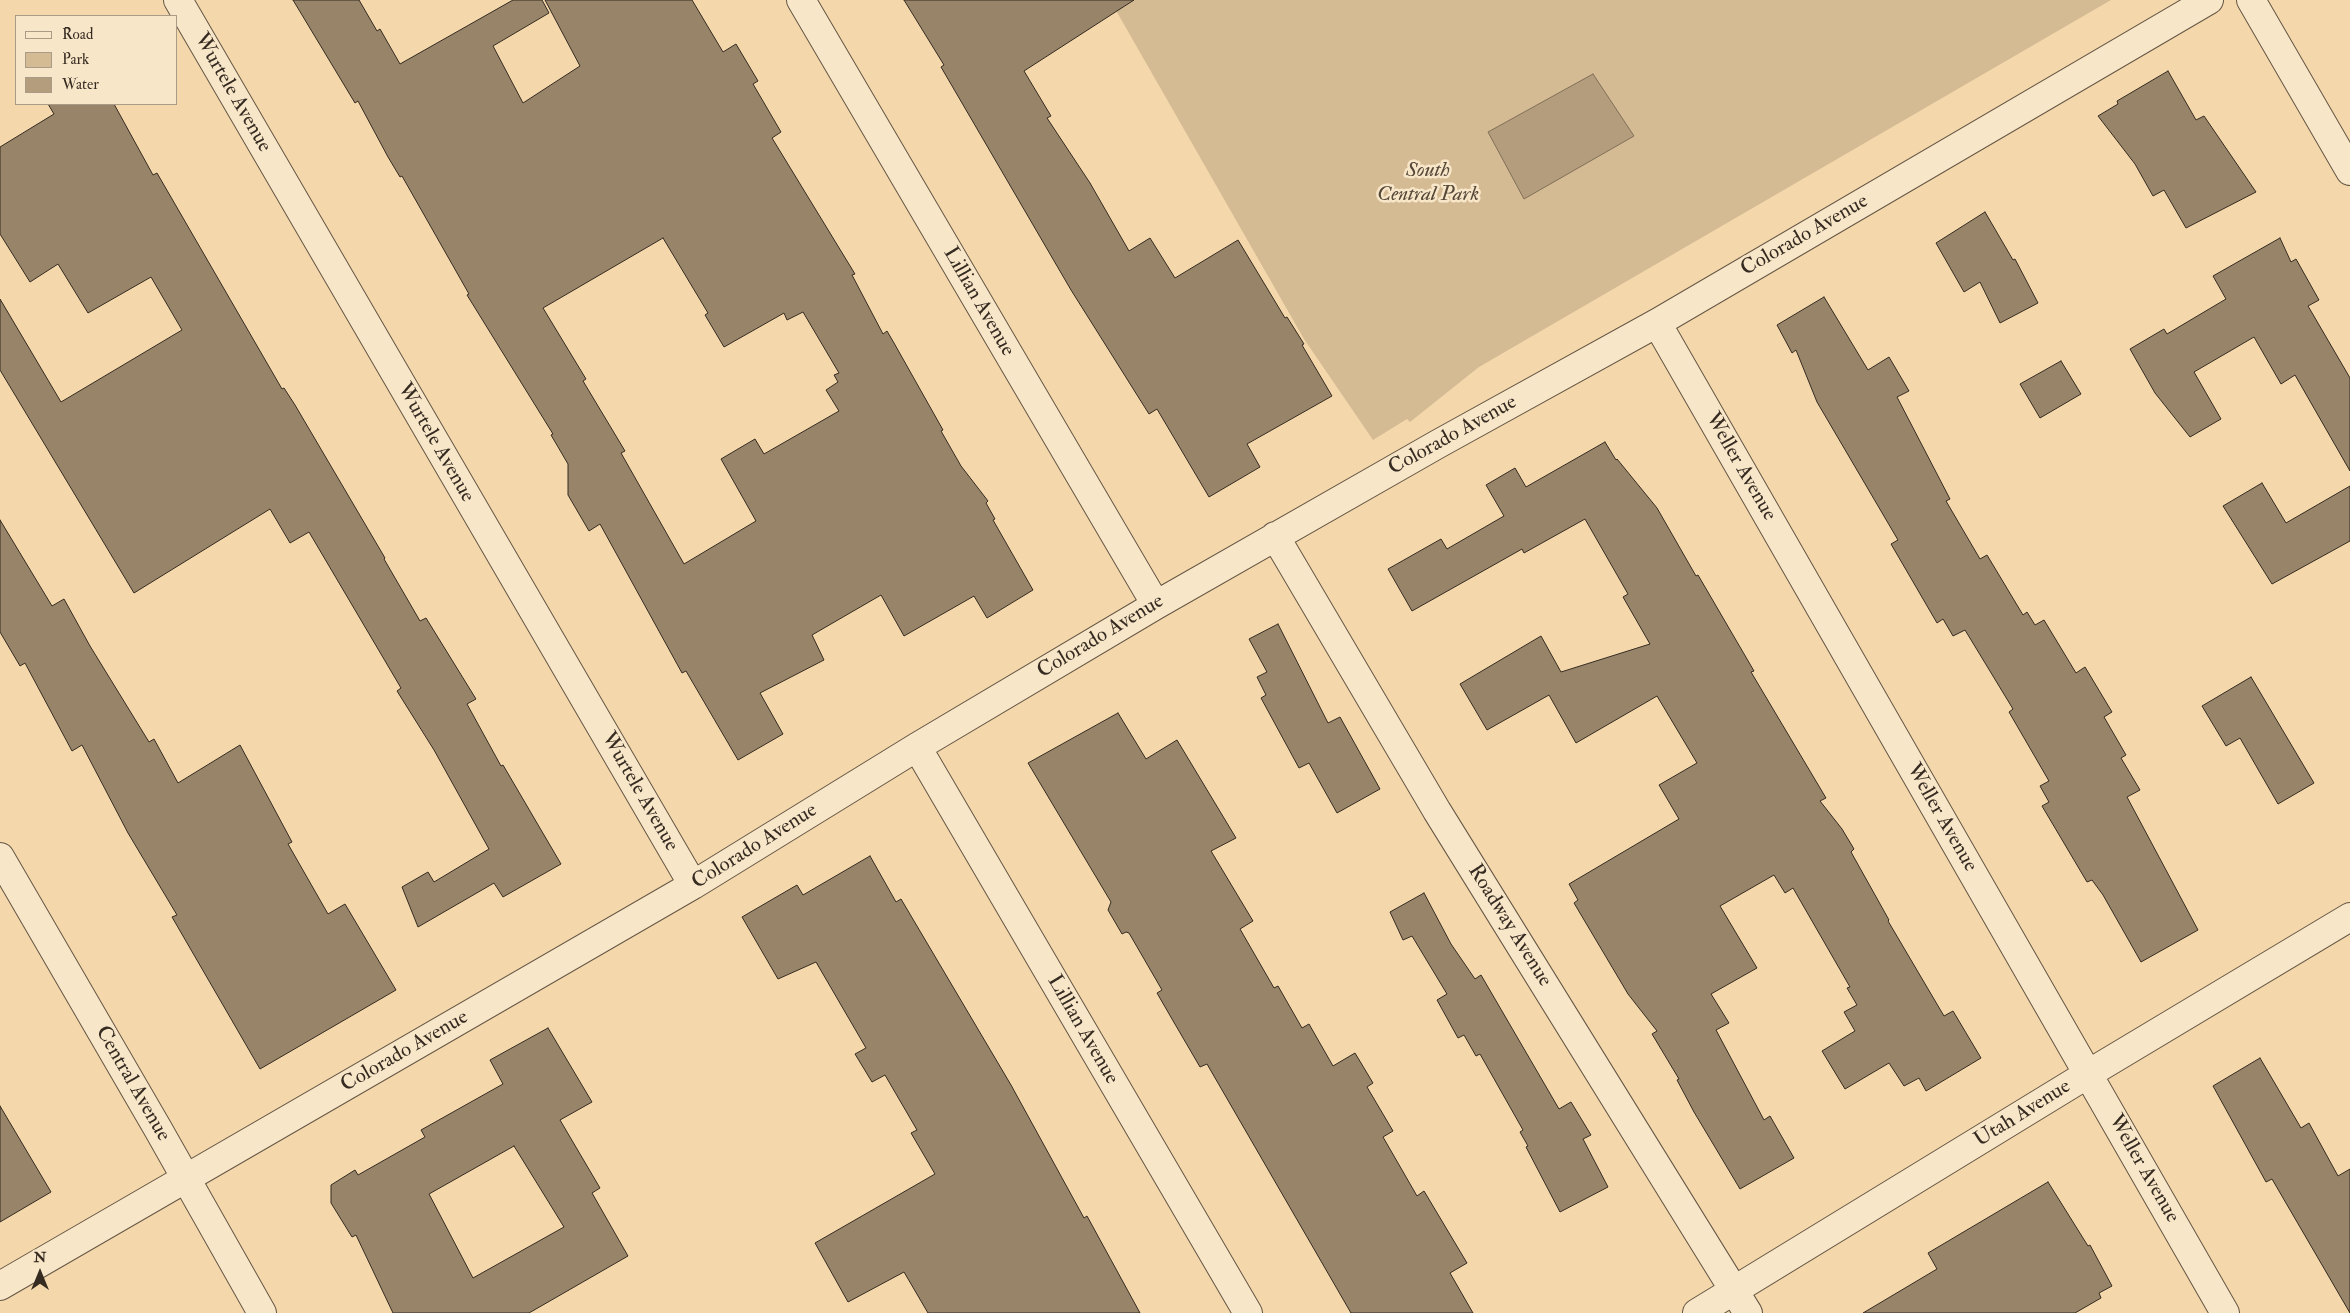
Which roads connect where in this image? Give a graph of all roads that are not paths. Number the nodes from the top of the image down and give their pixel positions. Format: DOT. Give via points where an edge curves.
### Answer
graph roads {
  1 [pos="178,0"];
  2 [pos="801,0"];
  3 [pos="2208,0"];
  4 [pos="2251,0"];
  5 [pos="2350,171"];
  6 [pos="1657,323"];
  7 [pos="1276,536"];
  8 [pos="1156,605"];
  9 [pos="917,747"];
  10 [pos="0,857"];
  11 [pos="693,885"];
  12 [pos="2350,917"];
  13 [pos="2088,1074"];
  14 [pos="185,1178"];
  15 [pos="0,1286"];
  16 [pos="1741,1302"];
  17 [pos="262,1313"];
  18 [pos="1248,1313"];
  19 [pos="1697,1313"];
  20 [pos="2225,1313"];
  1 -- 11 [label="street, Wurtele Avenue"];
  2 -- 8 [label="street, Lillian Avenue"];
  3 -- 6 [label="street, Colorado Avenue"];
  4 -- 5 [label="street"];
  6 -- 7 [label="street, Colorado Avenue"];
  6 -- 13 [label="street, Weller Avenue"];
  7 -- 8 [label="street, Colorado Avenue"];
  7 -- 16 [label="street, Roadway Avenue" via="1437,811"];
  8 -- 9 [label="street, Colorado Avenue"];
  9 -- 11 [label="street, Colorado Avenue"];
  9 -- 18 [label="street, Lillian Avenue"];
  10 -- 14 [label="street, Central Avenue"];
  11 -- 14 [label="street, Colorado Avenue"];
  12 -- 13 [label="street, Utah Avenue"];
  13 -- 16 [label="street, Utah Avenue"];
  13 -- 20 [label="street, Weller Avenue"];
  14 -- 15 [label="street, Colorado Avenue"];
  14 -- 17 [label="street, Central Avenue"];
  16 -- 19 [label="street, Utah Avenue"];
}
